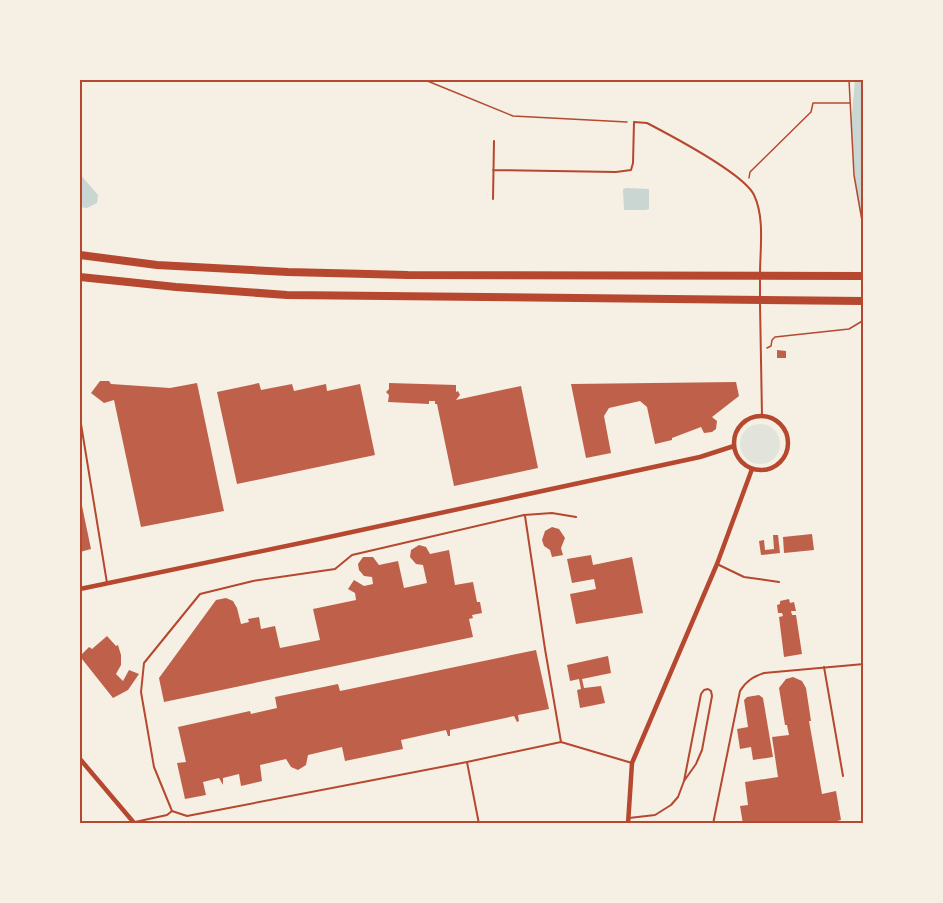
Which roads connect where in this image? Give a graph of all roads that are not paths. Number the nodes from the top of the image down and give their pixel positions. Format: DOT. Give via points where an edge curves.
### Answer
graph roads {
  1 [pos="494,141"];
  2 [pos="493,170"];
  3 [pos="493,199"];
  4 [pos="80,255"];
  5 [pos="864,276"];
  6 [pos="80,277"];
  7 [pos="864,301"];
  8 [pos="762,416"];
  9 [pos="80,418"];
  10 [pos="734,446"];
  11 [pos="752,469"];
  12 [pos="525,515"];
  13 [pos="576,516"];
  14 [pos="717,564"];
  15 [pos="779,582"];
  16 [pos="107,583"];
  17 [pos="80,589"];
  18 [pos="864,664"];
  19 [pos="824,668"];
  20 [pos="561,742"];
  21 [pos="80,759"];
  22 [pos="466,762"];
  23 [pos="632,763"];
  24 [pos="843,776"];
  25 [pos="684,781"];
  26 [pos="172,812"];
  27 [pos="628,821"];
  28 [pos="135,823"];
  29 [pos="479,824"];
  30 [pos="712,824"];
  1 -- 2 [label="lane"];
  2 -- 3 [label="lane"];
  2 -- 8 [label="lane" via="631,170 634,122 647,123 736,177 754,194 760,217"];
  4 -- 5 [label="highway" via="157,265 288,272"];
  6 -- 7 [label="highway" via="287,295"];
  8 -- 10 [label="street" via="753,417 738,428"];
  8 -- 11 [label="street" via="785,430 788,448 785,457 771,469"];
  9 -- 16 [label="lane"];
  10 -- 11 [label="street" via="740,460"];
  10 -- 16 [label="street" via="700,457"];
  11 -- 14 [label="street"];
  12 -- 13 [label="lane"];
  12 -- 20 [label="lane"];
  12 -- 26 [label="lane" via="352,555 335,568 200,594 144,663 141,692 154,767"];
  14 -- 15 [label="lane" via="744,578"];
  14 -- 23 [label="street"];
  16 -- 17 [label="street"];
  18 -- 19 [label="lane"];
  19 -- 24 [label="lane"];
  19 -- 30 [label="lane" via="764,673 744,683"];
  20 -- 22 [label="lane"];
  20 -- 23 [label="lane"];
  21 -- 28 [label="street"];
  22 -- 26 [label="lane" via="213,812 188,816"];
  22 -- 29 [label="lane"];
  23 -- 27 [label="street"];
  25 -- 25 [label="lane" via="701,694 708,689 712,696 702,750"];
  25 -- 27 [label="lane" via="671,805 655,815"];
  26 -- 28 [label="lane"];
}
